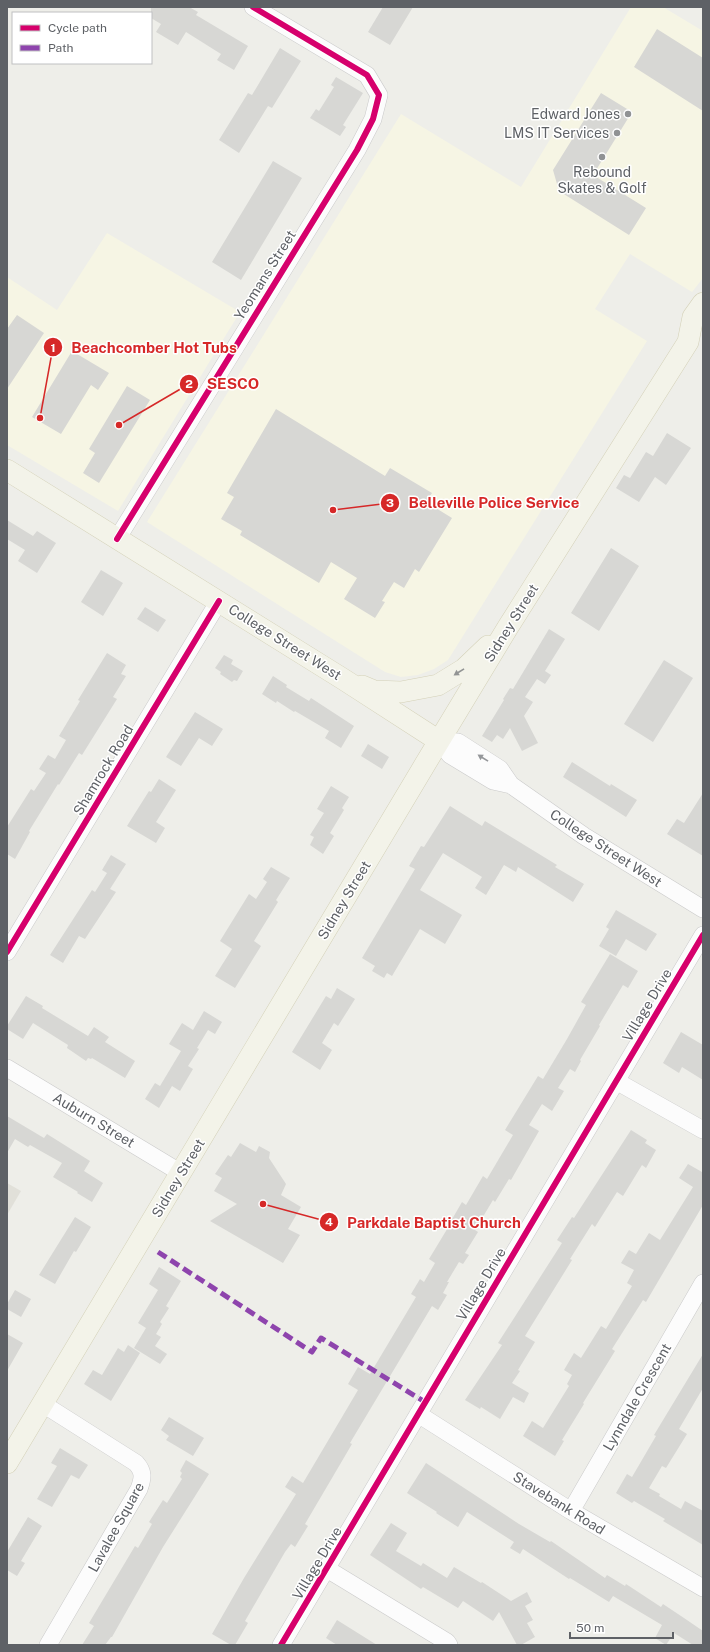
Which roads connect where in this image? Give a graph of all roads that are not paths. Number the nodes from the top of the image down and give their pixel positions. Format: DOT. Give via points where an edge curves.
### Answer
graph roads {
  1 [pos="253,7"];
  2 [pos="703,303"];
  3 [pos="696,337"];
  4 [pos="7,470"];
  5 [pos="117,539"];
  6 [pos="219,601"];
  7 [pos="508,627"];
  8 [pos="343,679"];
  9 [pos="439,741"];
  10 [pos="703,909"];
  11 [pos="703,935"];
  12 [pos="7,952"];
  13 [pos="7,1068"];
  14 [pos="616,1081"];
  15 [pos="703,1130"];
  16 [pos="181,1173"];
  17 [pos="703,1283"];
  18 [pos="43,1404"];
  19 [pos="418,1414"];
  20 [pos="7,1463"];
  21 [pos="570,1510"];
  22 [pos="327,1569"];
  23 [pos="703,1588"];
  24 [pos="48,1645"];
  25 [pos="281,1645"];
  26 [pos="449,1645"];
  1 -- 5 [label="street, Yeomans Street" via="367,75 379,95 373,119 357,150"];
  2 -- 3 [label="main road, Sidney Street" via="693,317"];
  3 -- 7 [label="main road, Sidney Street"];
  4 -- 5 [label="main road, College Street West"];
  5 -- 6 [label="main road, College Street West"];
  6 -- 8 [label="main road, College Street West"];
  6 -- 12 [label="street, Shamrock Road"];
  7 -- 8 [label="main road, one-way" via="464,668 438,685 401,692 374,691"];
  7 -- 9 [label="main road, Sidney Street"];
  8 -- 9 [label="main road, College Street West"];
  9 -- 10 [label="street, College Street West" via="450,755 493,781 510,785 584,836"];
  9 -- 16 [label="main road, Sidney Street"];
  11 -- 14 [label="street, Village Drive"];
  13 -- 16 [label="street, Auburn Street"];
  14 -- 15 [label="street"];
  14 -- 19 [label="street, Village Drive"];
  16 -- 18 [label="main road, Sidney Street"];
  17 -- 21 [label="street, Lynndale Crescent"];
  18 -- 20 [label="main road, Sidney Street"];
  18 -- 24 [label="street, Lavalee Square" via="136,1464 141,1469 143,1478"];
  19 -- 21 [label="street, Stavebank Road"];
  19 -- 22 [label="street, Village Drive"];
  21 -- 23 [label="street, Stavebank Road"];
  22 -- 25 [label="street, Village Drive"];
  22 -- 26 [label="street"];
}
